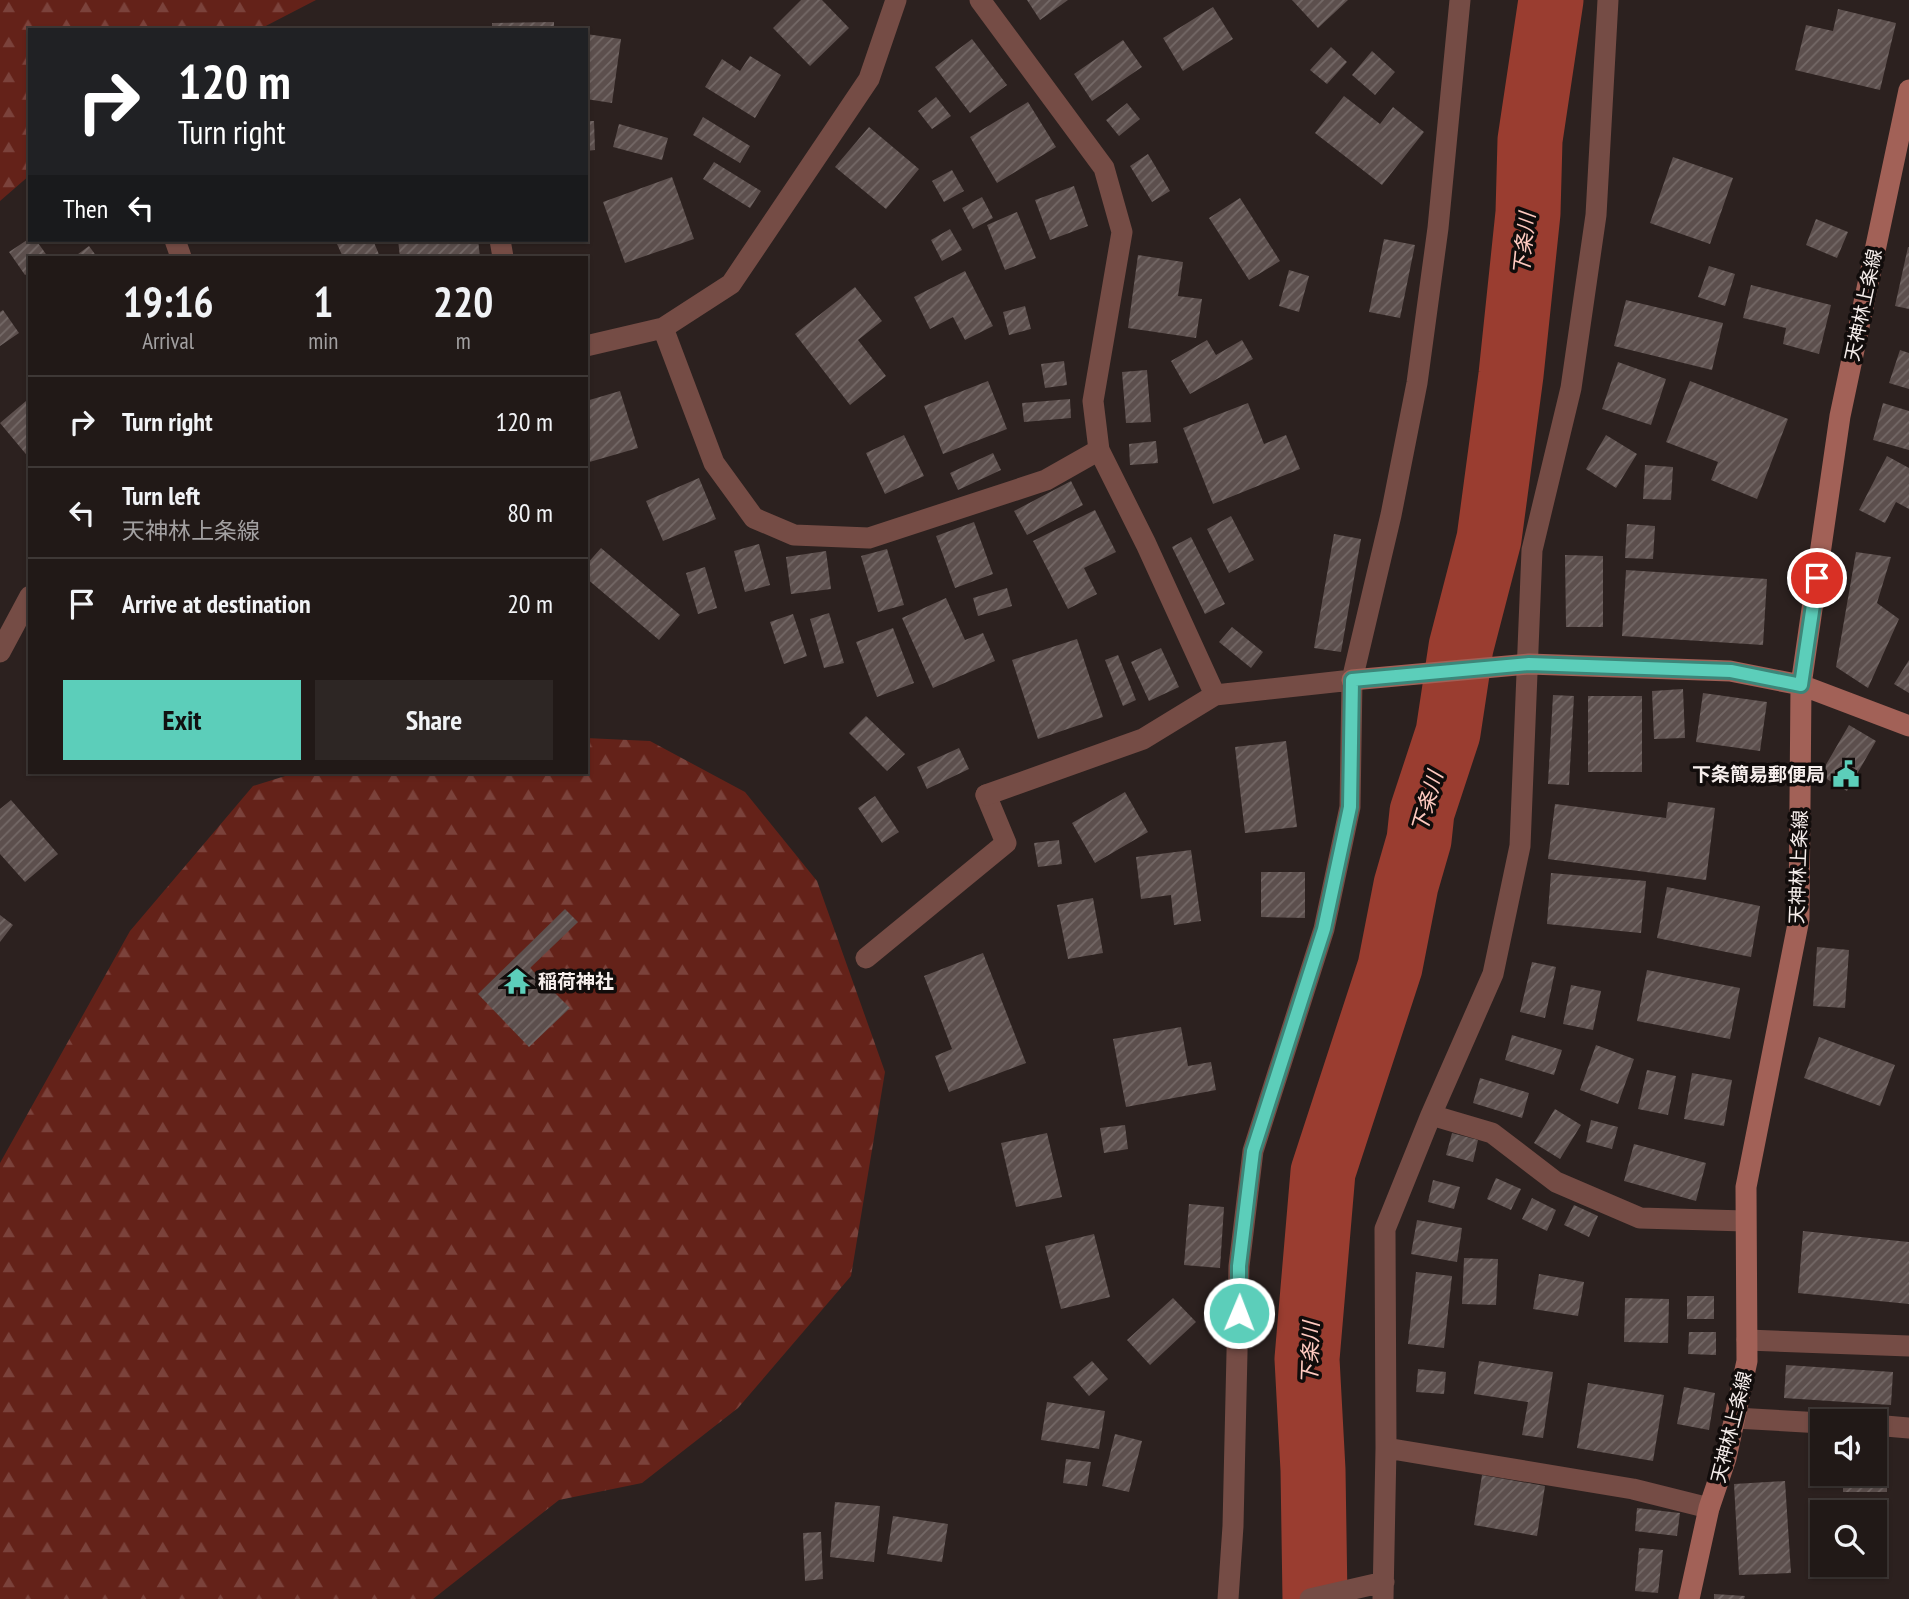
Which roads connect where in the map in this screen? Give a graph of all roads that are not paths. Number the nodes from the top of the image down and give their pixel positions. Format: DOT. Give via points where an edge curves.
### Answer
graph roads {
  1 [pos="896,0"];
  2 [pos="980,0"];
  3 [pos="1460,0"];
  4 [pos="1608,0"];
  5 [pos="1909,90"];
  6 [pos="663,328"];
  7 [pos="588,346"];
  8 [pos="1099,450"];
  9 [pos="28,600"];
  10 [pos="0,652"];
  11 [pos="1529,664"];
  12 [pos="1352,680"];
  13 [pos="1801,685"];
  14 [pos="1215,695"];
  15 [pos="1909,726"];
  16 [pos="866,958"];
  17 [pos="1431,1115"];
  18 [pos="1745,1221"];
  19 [pos="1747,1340"];
  20 [pos="1909,1346"];
  21 [pos="1735,1418"];
  22 [pos="1810,1422"];
  23 [pos="1887,1426"];
  24 [pos="1909,1428"];
  25 [pos="1386,1448"];
  26 [pos="1709,1508"];
  27 [pos="1383,1591"];
  28 [pos="1228,1599"];
  29 [pos="1310,1599"];
  30 [pos="1689,1599"];
  1 -- 6 [label="street" via="869,79 731,284"];
  2 -- 8 [label="street" via="1104,167 1122,232 1093,401"];
  3 -- 12 [label="street" via="1438,228 1417,383"];
  4 -- 11 [label="street" via="1596,215 1571,388 1532,550"];
  5 -- 13 [label="main road, 天神林上条線" via="1840,416"];
  6 -- 7 [label="street"];
  6 -- 8 [label="street" via="714,463 754,518 794,535 869,538 1046,480"];
  8 -- 14 [label="street"];
  9 -- 10 [label="street"];
  11 -- 12 [label="main road"];
  11 -- 13 [label="main road" via="1731,671"];
  11 -- 17 [label="street" via="1520,846 1496,961"];
  12 -- 14 [label="street"];
  12 -- 28 [label="street" via="1350,807 1324,929 1253,1151 1239,1266"];
  13 -- 15 [label="main road"];
  13 -- 18 [label="main road, 天神林上条線" via="1799,919 1746,1187"];
  14 -- 16 [label="street" via="1143,739 986,794 1006,843"];
  17 -- 18 [label="street" via="1492,1133 1556,1182 1640,1218"];
  17 -- 25 [label="street" via="1385,1230"];
  18 -- 19 [label="main road, 天神林上条線"];
  19 -- 20 [label="street"];
  19 -- 21 [label="main road, 天神林上条線"];
  21 -- 22 [label="street"];
  21 -- 26 [label="main road, 天神林上条線"];
  23 -- 24 [label="street"];
  25 -- 26 [label="street" via="1633,1489"];
  25 -- 27 [label="street"];
  26 -- 30 [label="main road, 天神林上条線"];
  27 -- 29 [label="street"];
}
